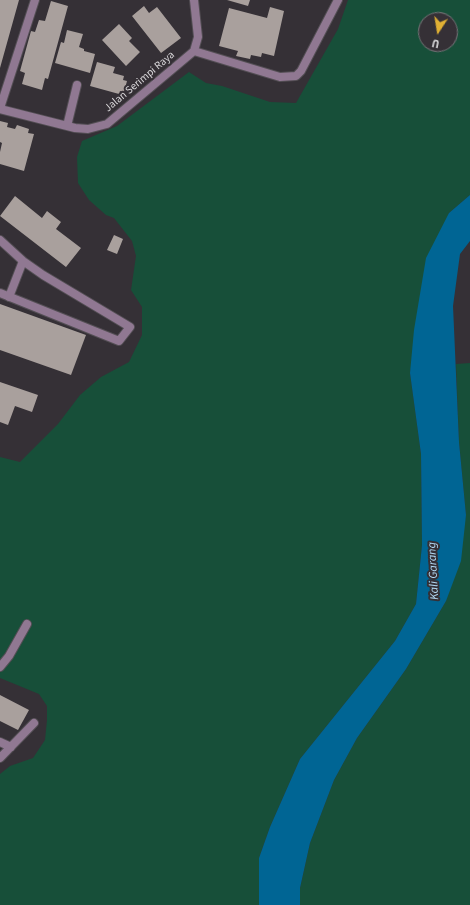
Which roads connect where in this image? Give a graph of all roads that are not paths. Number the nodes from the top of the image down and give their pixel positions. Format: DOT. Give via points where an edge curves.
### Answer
graph roads {
  1 [pos="36,0"];
  2 [pos="194,0"];
  3 [pos="338,0"];
  4 [pos="194,51"];
  5 [pos="77,85"];
  6 [pos="0,108"];
  7 [pos="67,126"];
  8 [pos="0,240"];
  9 [pos="23,261"];
  10 [pos="0,293"];
  11 [pos="9,297"];
  12 [pos="27,624"];
  13 [pos="0,667"];
  14 [pos="34,723"];
  15 [pos="0,742"];
  16 [pos="11,747"];
  17 [pos="0,758"];
  1 -- 6 [label="street"];
  2 -- 4 [label="street" via="198,37"];
  3 -- 4 [label="street" via="296,76 280,77"];
  4 -- 7 [label="street, Jalan Serimpi Raya" via="107,124 88,129"];
  5 -- 7 [label="street"];
  6 -- 7 [label="street, Jalan Serimpi Raya"];
  8 -- 9 [label="street"];
  9 -- 11 [label="street"];
  9 -- 11 [label="street" via="130,328 119,341"];
  10 -- 11 [label="street"];
  12 -- 13 [label="street"];
  14 -- 16 [label="street"];
  15 -- 16 [label="street"];
  16 -- 17 [label="street"];
}
